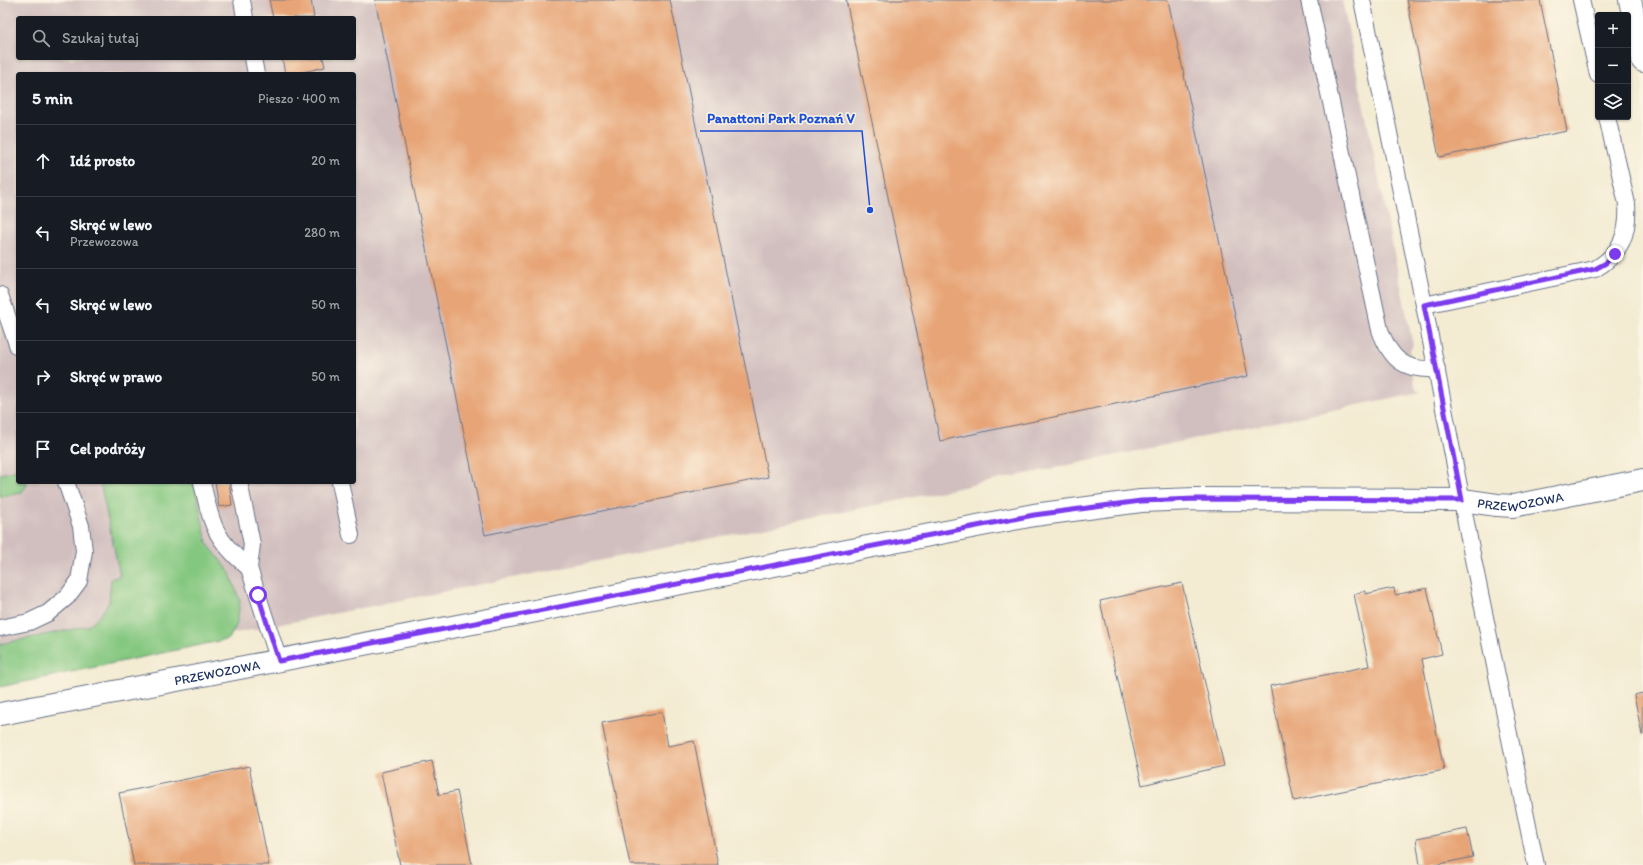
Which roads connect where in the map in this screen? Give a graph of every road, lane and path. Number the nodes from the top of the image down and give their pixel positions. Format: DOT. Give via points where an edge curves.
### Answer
graph roads {
  1 [pos="242,0"];
  2 [pos="1309,0"];
  3 [pos="1362,0"];
  4 [pos="1581,0"];
  5 [pos="1630,0"];
  6 [pos="245,16"];
  7 [pos="253,60"];
  8 [pos="1643,61"];
  9 [pos="1595,62"];
  10 [pos="256,72"];
  11 [pos="1608,120"];
  12 [pos="0,295"];
  13 [pos="1424,305"];
  14 [pos="12,313"];
  15 [pos="16,336"];
  16 [pos="1437,369"];
  17 [pos="1643,480"];
  18 [pos="67,484"];
  19 [pos="202,484"];
  20 [pos="239,484"];
  21 [pos="340,484"];
  22 [pos="1462,500"];
  23 [pos="351,534"];
  24 [pos="249,568"];
  25 [pos="0,628"];
  26 [pos="279,661"];
  27 [pos="0,714"];
  28 [pos="1536,865"];
  1 -- 6 [label="lane"];
  2 -- 16 [label="lane" via="1380,330 1393,356 1405,365 1418,369"];
  3 -- 13 [label="lane"];
  4 -- 9 [label="lane"];
  5 -- 8 [label="street"];
  7 -- 10 [label="lane"];
  11 -- 13 [label="lane" via="1628,218 1627,231 1615,254 1595,269"];
  12 -- 14 [label="lane"];
  13 -- 16 [label="lane"];
  14 -- 15 [label="lane"];
  16 -- 22 [label="lane"];
  17 -- 22 [label="street, PRZEWOZOWA" via="1513,506"];
  18 -- 25 [label="lane" via="81,526 84,550 79,581 67,597 48,613 29,622"];
  19 -- 24 [label="lane" via="214,530 228,549"];
  20 -- 24 [label="lane" via="252,544"];
  21 -- 23 [label="lane"];
  22 -- 26 [label="street, PRZEWOZOWA" via="1196,499 1085,507"];
  22 -- 28 [label="lane"];
  24 -- 26 [label="lane"];
  26 -- 27 [label="street, PRZEWOZOWA"];
}
